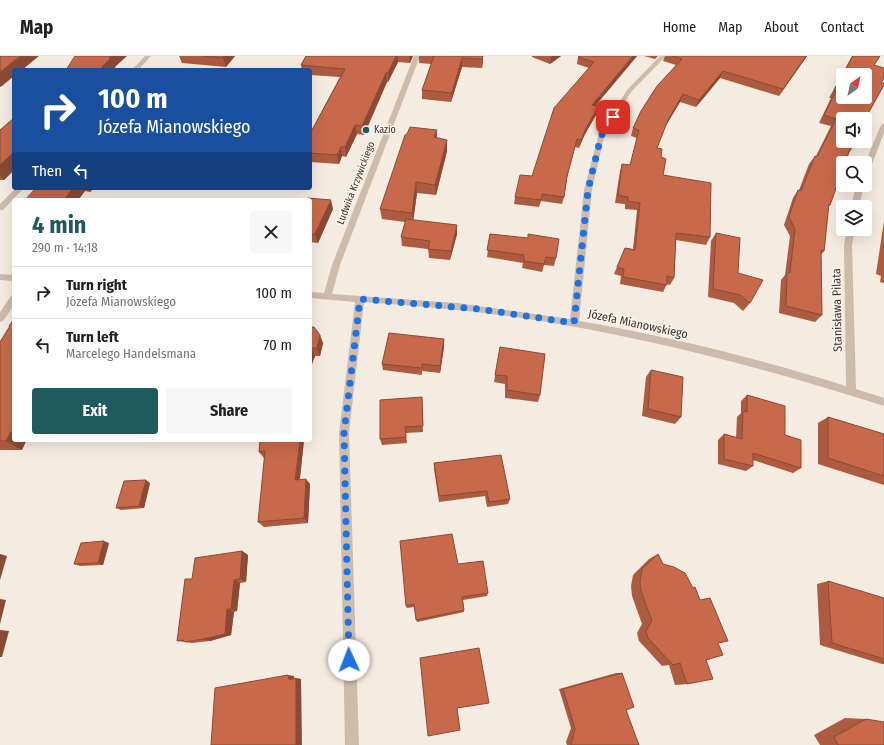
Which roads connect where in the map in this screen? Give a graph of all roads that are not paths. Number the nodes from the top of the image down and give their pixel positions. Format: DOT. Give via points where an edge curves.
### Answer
graph roads {
  1 [pos="148,56"];
  2 [pos="417,56"];
  3 [pos="663,56"];
  4 [pos="137,68"];
  5 [pos="884,125"];
  6 [pos="871,156"];
  7 [pos="18,190"];
  8 [pos="0,208"];
  9 [pos="850,236"];
  10 [pos="0,277"];
  11 [pos="12,278"];
  12 [pos="312,296"];
  13 [pos="327,297"];
  14 [pos="360,299"];
  15 [pos="12,301"];
  16 [pos="0,319"];
  17 [pos="574,323"];
  18 [pos="851,391"];
  19 [pos="884,402"];
  20 [pos="352,745"];
  1 -- 4 [label="street"];
  2 -- 13 [label="street, Ludwika Krzywickiego" via="336,265"];
  3 -- 17 [label="street" via="629,91 601,136 588,190"];
  5 -- 6 [label="street"];
  7 -- 8 [label="street"];
  9 -- 18 [label="street, Stanisława Pilata"];
  10 -- 11 [label="street"];
  12 -- 13 [label="street, Józefa Mianowskiego"];
  13 -- 14 [label="street, Józefa Mianowskiego"];
  14 -- 17 [label="street, Józefa Mianowskiego" via="479,309"];
  14 -- 20 [label="street" via="344,433"];
  15 -- 16 [label="street"];
  17 -- 18 [label="street, Józefa Mianowskiego" via="690,347"];
  18 -- 19 [label="street, Józefa Mianowskiego"];
}
